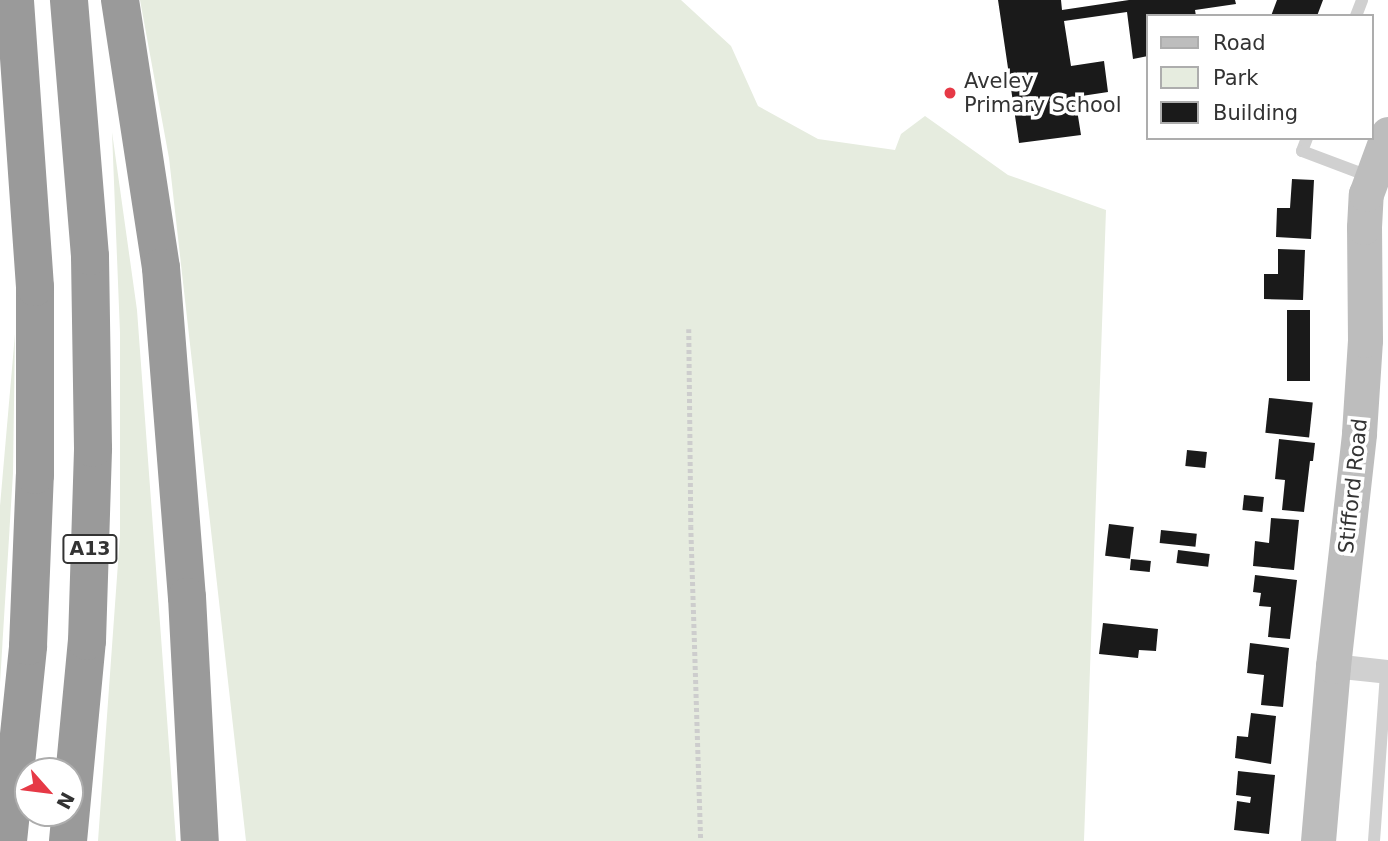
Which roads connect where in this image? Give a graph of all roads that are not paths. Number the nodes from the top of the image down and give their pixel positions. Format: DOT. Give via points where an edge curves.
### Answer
graph roads {
  1 [pos="15,0"];
  2 [pos="69,0"];
  3 [pos="120,0"];
  4 [pos="1388,134"];
  5 [pos="1306,140"];
  6 [pos="1371,177"];
  7 [pos="1333,666"];
  8 [pos="1387,672"];
  9 [pos="196,743"];
  10 [pos="1383,782"];
  11 [pos="8,841"];
  12 [pos="68,841"];
  13 [pos="200,841"];
  14 [pos="213,841"];
  15 [pos="1318,841"];
  16 [pos="1374,841"];
  1 -- 11 [label="highway, A13" via="35,287 35,475 28,646"];
  2 -- 12 [label="highway, A13" via="89,228 93,448 86,641"];
  3 -- 9 [label="highway" via="161,268"];
  4 -- 6 [label="street, Stifford Road"];
  5 -- 6 [label="lane" via="1302,151"];
  6 -- 7 [label="street, Stifford Road" via="1364,227 1365,340 1359,433"];
  7 -- 8 [label="street"];
  7 -- 15 [label="street, Stifford Road"];
  8 -- 10 [label="lane"];
  9 -- 13 [label="highway"];
  9 -- 14 [label="highway"];
  10 -- 16 [label="lane"];
}
